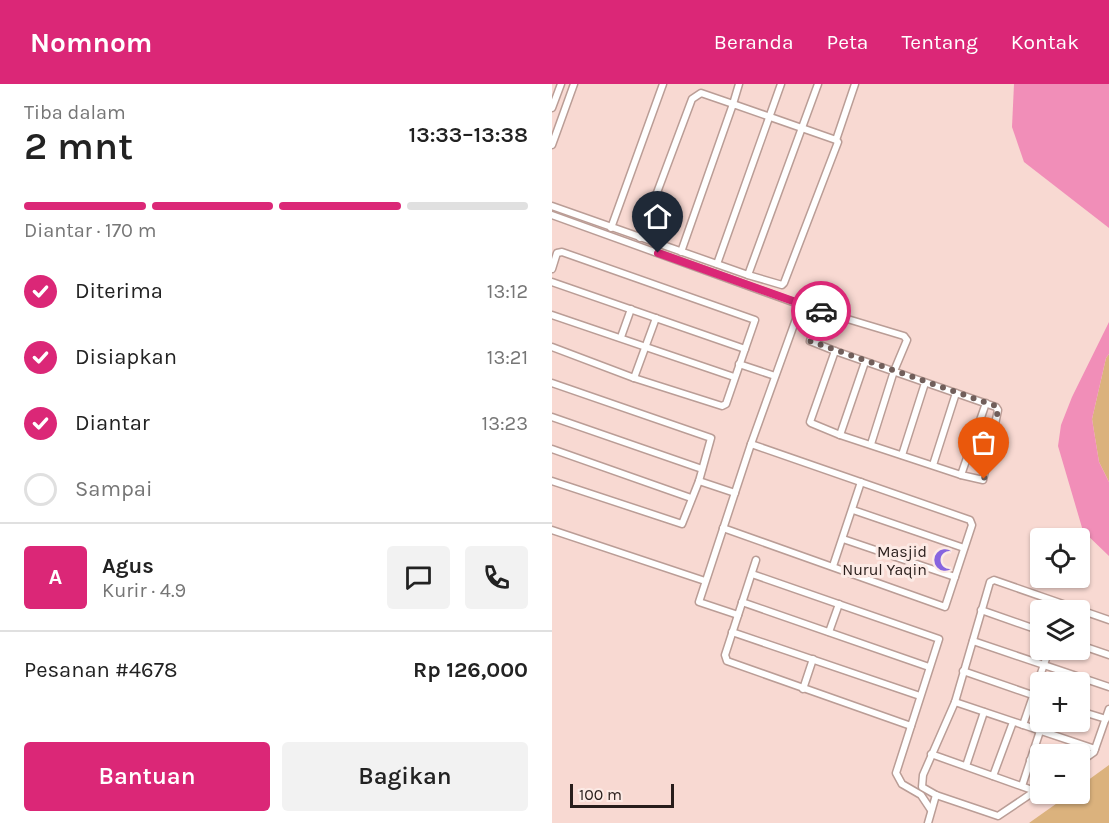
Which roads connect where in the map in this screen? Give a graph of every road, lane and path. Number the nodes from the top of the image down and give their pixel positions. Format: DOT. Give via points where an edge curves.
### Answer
graph roads {
  1 [pos="561,84"];
  2 [pos="574,84"];
  3 [pos="663,84"];
  4 [pos="739,84"];
  5 [pos="781,84"];
  6 [pos="818,84"];
  7 [pos="855,84"];
  8 [pos="733,104"];
  9 [pos="552,108"];
  10 [pos="769,117"];
  11 [pos="802,129"];
  12 [pos="836,140"];
  13 [pos="552,145"];
  14 [pos="552,206"];
  15 [pos="552,215"];
  16 [pos="611,228"];
  17 [pos="640,238"];
  18 [pos="681,252"];
  19 [pos="717,264"];
  20 [pos="552,269"];
  21 [pos="748,275"];
  22 [pos="552,282"];
  23 [pos="801,305"];
  24 [pos="632,309"];
  25 [pos="821,310"];
  26 [pos="552,315"];
  27 [pos="656,318"];
  28 [pos="621,337"];
  29 [pos="645,346"];
  30 [pos="552,347"];
  31 [pos="745,349"];
  32 [pos="834,351"];
  33 [pos="865,362"];
  34 [pos="739,364"];
  35 [pos="894,371"];
  36 [pos="775,376"];
  37 [pos="734,377"];
  38 [pos="634,378"];
  39 [pos="552,383"];
  40 [pos="925,383"];
  41 [pos="956,393"];
  42 [pos="986,404"];
  43 [pos="552,417"];
  44 [pos="840,435"];
  45 [pos="751,444"];
  46 [pos="871,444"];
  47 [pos="552,449"];
  48 [pos="902,455"];
  49 [pos="933,465"];
  50 [pos="702,469"];
  51 [pos="961,475"];
  52 [pos="552,481"];
  53 [pos="699,481"];
  54 [pos="861,482"];
  55 [pos="735,493"];
  56 [pos="691,498"];
  57 [pos="853,510"];
  58 [pos="723,528"];
  59 [pos="552,530"];
  60 [pos="843,539"];
  61 [pos="964,548"];
  62 [pos="756,560"];
  63 [pos="833,566"];
  64 [pos="752,573"];
  65 [pos="955,577"];
  66 [pos="705,581"];
  67 [pos="1043,600"];
  68 [pos="742,602"];
  69 [pos="839,604"];
  70 [pos="981,610"];
  71 [pos="738,615"];
  72 [pos="1090,615"];
  73 [pos="1109,620"];
  74 [pos="1030,627"];
  75 [pos="732,632"];
  76 [pos="829,632"];
  77 [pos="973,641"];
  78 [pos="1090,648"];
  79 [pos="1109,655"];
  80 [pos="813,659"];
  81 [pos="1046,660"];
  82 [pos="1044,665"];
  83 [pos="929,667"];
  84 [pos="963,671"];
  85 [pos="1043,672"];
  86 [pos="1109,687"];
  87 [pos="803,689"];
  88 [pos="1030,694"];
  89 [pos="920,696"];
  90 [pos="955,702"];
  91 [pos="1109,709"];
  92 [pos="984,712"];
  93 [pos="1030,712"];
  94 [pos="1090,714"];
  95 [pos="1106,719"];
  96 [pos="1013,722"];
  97 [pos="1023,725"];
  98 [pos="911,726"];
  99 [pos="1030,727"];
  100 [pos="1043,732"];
  101 [pos="1095,749"];
  102 [pos="931,754"];
  103 [pos="1090,756"];
  104 [pos="1030,760"];
  105 [pos="966,766"];
  106 [pos="993,776"];
  107 [pos="1022,786"];
  108 [pos="1030,788"];
  109 [pos="927,790"];
  110 [pos="1030,794"];
  111 [pos="921,795"];
  112 [pos="936,795"];
  113 [pos="931,810"];
  114 [pos="928,823"];
  1 -- 9 [label="street"];
  2 -- 13 [label="street"];
  3 -- 16 [label="street"];
  4 -- 8 [label="street"];
  5 -- 10 [label="street"];
  6 -- 11 [label="street"];
  7 -- 12 [label="street"];
  8 -- 10 [label="street"];
  8 -- 17 [label="street" via="701,93 692,99"];
  8 -- 18 [label="street"];
  10 -- 11 [label="street"];
  10 -- 19 [label="street"];
  11 -- 12 [label="street"];
  11 -- 21 [label="street"];
  12 -- 21 [label="street" via="784,283 777,285"];
  14 -- 16 [label="street"];
  15 -- 23 [label="street"];
  16 -- 17 [label="street"];
  17 -- 18 [label="street"];
  18 -- 19 [label="street"];
  19 -- 21 [label="street"];
  20 -- 31 [label="street" via="557,253 562,252 753,318"];
  22 -- 24 [label="street"];
  23 -- 25 [label="street"];
  23 -- 36 [label="street"];
  24 -- 27 [label="street"];
  24 -- 28 [label="street"];
  25 -- 32 [label="street" via="810,341"];
  25 -- 35 [label="street" via="906,338"];
  26 -- 28 [label="street"];
  27 -- 29 [label="street"];
  27 -- 31 [label="street"];
  28 -- 29 [label="street"];
  29 -- 37 [label="street"];
  29 -- 38 [label="street"];
  30 -- 38 [label="street"];
  31 -- 34 [label="street"];
  32 -- 33 [label="street"];
  32 -- 44 [label="street" via="810,422"];
  33 -- 35 [label="street"];
  33 -- 44 [label="street"];
  34 -- 36 [label="street"];
  34 -- 37 [label="street"];
  35 -- 40 [label="street"];
  35 -- 46 [label="street"];
  36 -- 45 [label="street"];
  37 -- 38 [label="street" via="722,406"];
  39 -- 50 [label="street" via="709,437"];
  40 -- 41 [label="street"];
  40 -- 48 [label="street"];
  41 -- 42 [label="street"];
  41 -- 49 [label="street"];
  42 -- 51 [label="street"];
  42 -- 51 [label="street" via="998,410 985,477 981,481"];
  43 -- 50 [label="street"];
  44 -- 46 [label="street"];
  45 -- 54 [label="street"];
  45 -- 55 [label="street"];
  46 -- 48 [label="street"];
  47 -- 56 [label="street"];
  48 -- 49 [label="street"];
  49 -- 51 [label="street"];
  50 -- 53 [label="street"];
  52 -- 56 [label="street" via="679,524"];
  53 -- 55 [label="street"];
  53 -- 56 [label="street"];
  54 -- 57 [label="street"];
  54 -- 61 [label="street" via="970,520 972,525"];
  55 -- 58 [label="street"];
  57 -- 60 [label="street"];
  57 -- 61 [label="street"];
  58 -- 63 [label="street"];
  58 -- 66 [label="street"];
  59 -- 66 [label="street"];
  60 -- 63 [label="street"];
  60 -- 65 [label="street"];
  61 -- 65 [label="street"];
  62 -- 64 [label="street"];
  63 -- 65 [label="street" via="945,607"];
  64 -- 68 [label="street"];
  64 -- 69 [label="street"];
  66 -- 71 [label="street" via="699,602"];
  67 -- 70 [label="street" via="992,580"];
  68 -- 71 [label="street"];
  68 -- 76 [label="street"];
  69 -- 76 [label="street"];
  69 -- 83 [label="street" via="939,639"];
  70 -- 74 [label="street"];
  70 -- 77 [label="street"];
  71 -- 75 [label="street"];
  72 -- 73 [label="street"];
  75 -- 80 [label="street"];
  75 -- 87 [label="street" via="725,655 727,662"];
  76 -- 83 [label="street"];
  77 -- 82 [label="street"];
  77 -- 84 [label="street"];
  78 -- 79 [label="street"];
  80 -- 87 [label="street"];
  80 -- 89 [label="street"];
  81 -- 82 [label="street"];
  82 -- 85 [label="street"];
  82 -- 86 [label="street"];
  83 -- 89 [label="street"];
  84 -- 88 [label="street"];
  84 -- 90 [label="street"];
  87 -- 98 [label="street"];
  89 -- 98 [label="street"];
  90 -- 92 [label="street"];
  90 -- 102 [label="street"];
  91 -- 95 [label="street"];
  92 -- 96 [label="street"];
  92 -- 105 [label="street"];
  93 -- 97 [label="street"];
  94 -- 95 [label="street"];
  95 -- 101 [label="street"];
  96 -- 97 [label="street"];
  96 -- 106 [label="street"];
  97 -- 99 [label="street"];
  98 -- 111 [label="street" via="896,773 902,784"];
  100 -- 101 [label="street"];
  101 -- 103 [label="street"];
  102 -- 105 [label="street"];
  102 -- 109 [label="street" via="921,783"];
  104 -- 107 [label="street"];
  105 -- 106 [label="street"];
  106 -- 107 [label="street"];
  107 -- 108 [label="street"];
  109 -- 111 [label="street"];
  109 -- 112 [label="street"];
  110 -- 112 [label="street" via="998,816"];
  111 -- 113 [label="street"];
  112 -- 113 [label="street"];
  113 -- 114 [label="street"];
}
